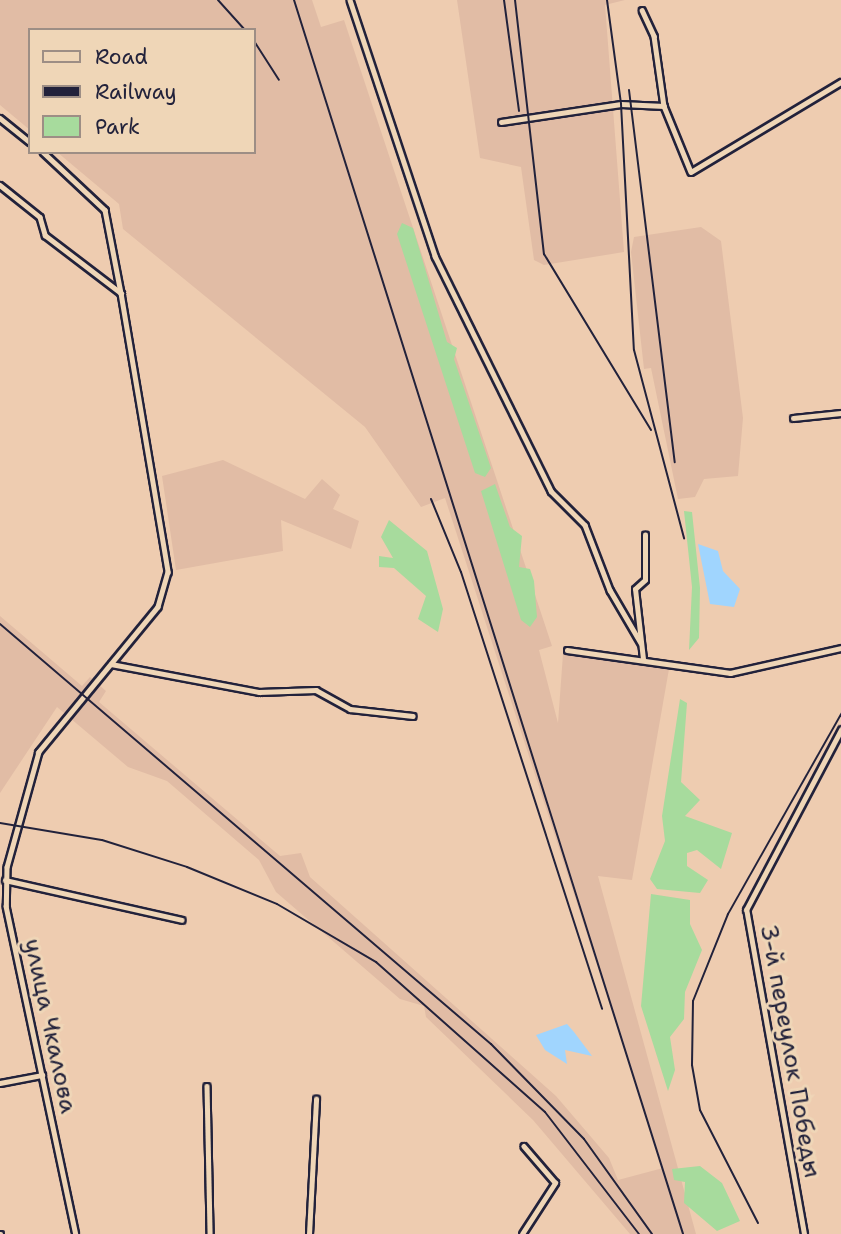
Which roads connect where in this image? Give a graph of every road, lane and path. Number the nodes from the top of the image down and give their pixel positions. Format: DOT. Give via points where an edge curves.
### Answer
graph roads {
  1 [pos="350,0"];
  2 [pos="642,10"];
  3 [pos="841,82"];
  4 [pos="664,106"];
  5 [pos="0,117"];
  6 [pos="501,122"];
  7 [pos="28,140"];
  8 [pos="45,154"];
  9 [pos="0,185"];
  10 [pos="121,293"];
  11 [pos="841,414"];
  12 [pos="793,418"];
  13 [pos="645,535"];
  14 [pos="641,643"];
  15 [pos="841,648"];
  16 [pos="567,650"];
  17 [pos="643,659"];
  18 [pos="111,664"];
  19 [pos="413,716"];
  20 [pos="841,730"];
  21 [pos="5,880"];
  22 [pos="3,906"];
  23 [pos="183,920"];
  24 [pos="42,1075"];
  25 [pos="0,1083"];
  26 [pos="207,1086"];
  27 [pos="316,1099"];
  28 [pos="524,1147"];
  29 [pos="76,1234"];
  30 [pos="210,1234"];
  31 [pos="309,1234"];
  32 [pos="522,1234"];
  33 [pos="804,1234"];
  1 -- 14 [label="street" via="435,256 551,491 585,525 610,590"];
  2 -- 4 [label="street" via="654,36"];
  3 -- 4 [label="street" via="691,172"];
  4 -- 6 [label="street" via="621,104"];
  5 -- 7 [label="street"];
  8 -- 10 [label="street, улица Чкалова" via="105,209"];
  9 -- 10 [label="street" via="40,217 45,235"];
  10 -- 18 [label="street, улица Чкалова" via="168,582 158,607"];
  11 -- 12 [label="street"];
  13 -- 14 [label="street" via="645,580 635,589"];
  14 -- 17 [label="street"];
  15 -- 17 [label="street" via="730,673"];
  16 -- 17 [label="street"];
  18 -- 19 [label="street" via="259,692 316,690 351,709"];
  18 -- 21 [label="street, улица Чкалова" via="39,752"];
  20 -- 33 [label="street, 3-й переулок Победы" via="747,909"];
  21 -- 22 [label="street, улица Чкалова"];
  21 -- 23 [label="street"];
  22 -- 24 [label="street, улица Чкалова"];
  24 -- 25 [label="street"];
  24 -- 29 [label="street, улица Чкалова"];
  26 -- 30 [label="street"];
  27 -- 31 [label="street"];
  28 -- 32 [label="street" via="555,1182"];
}
